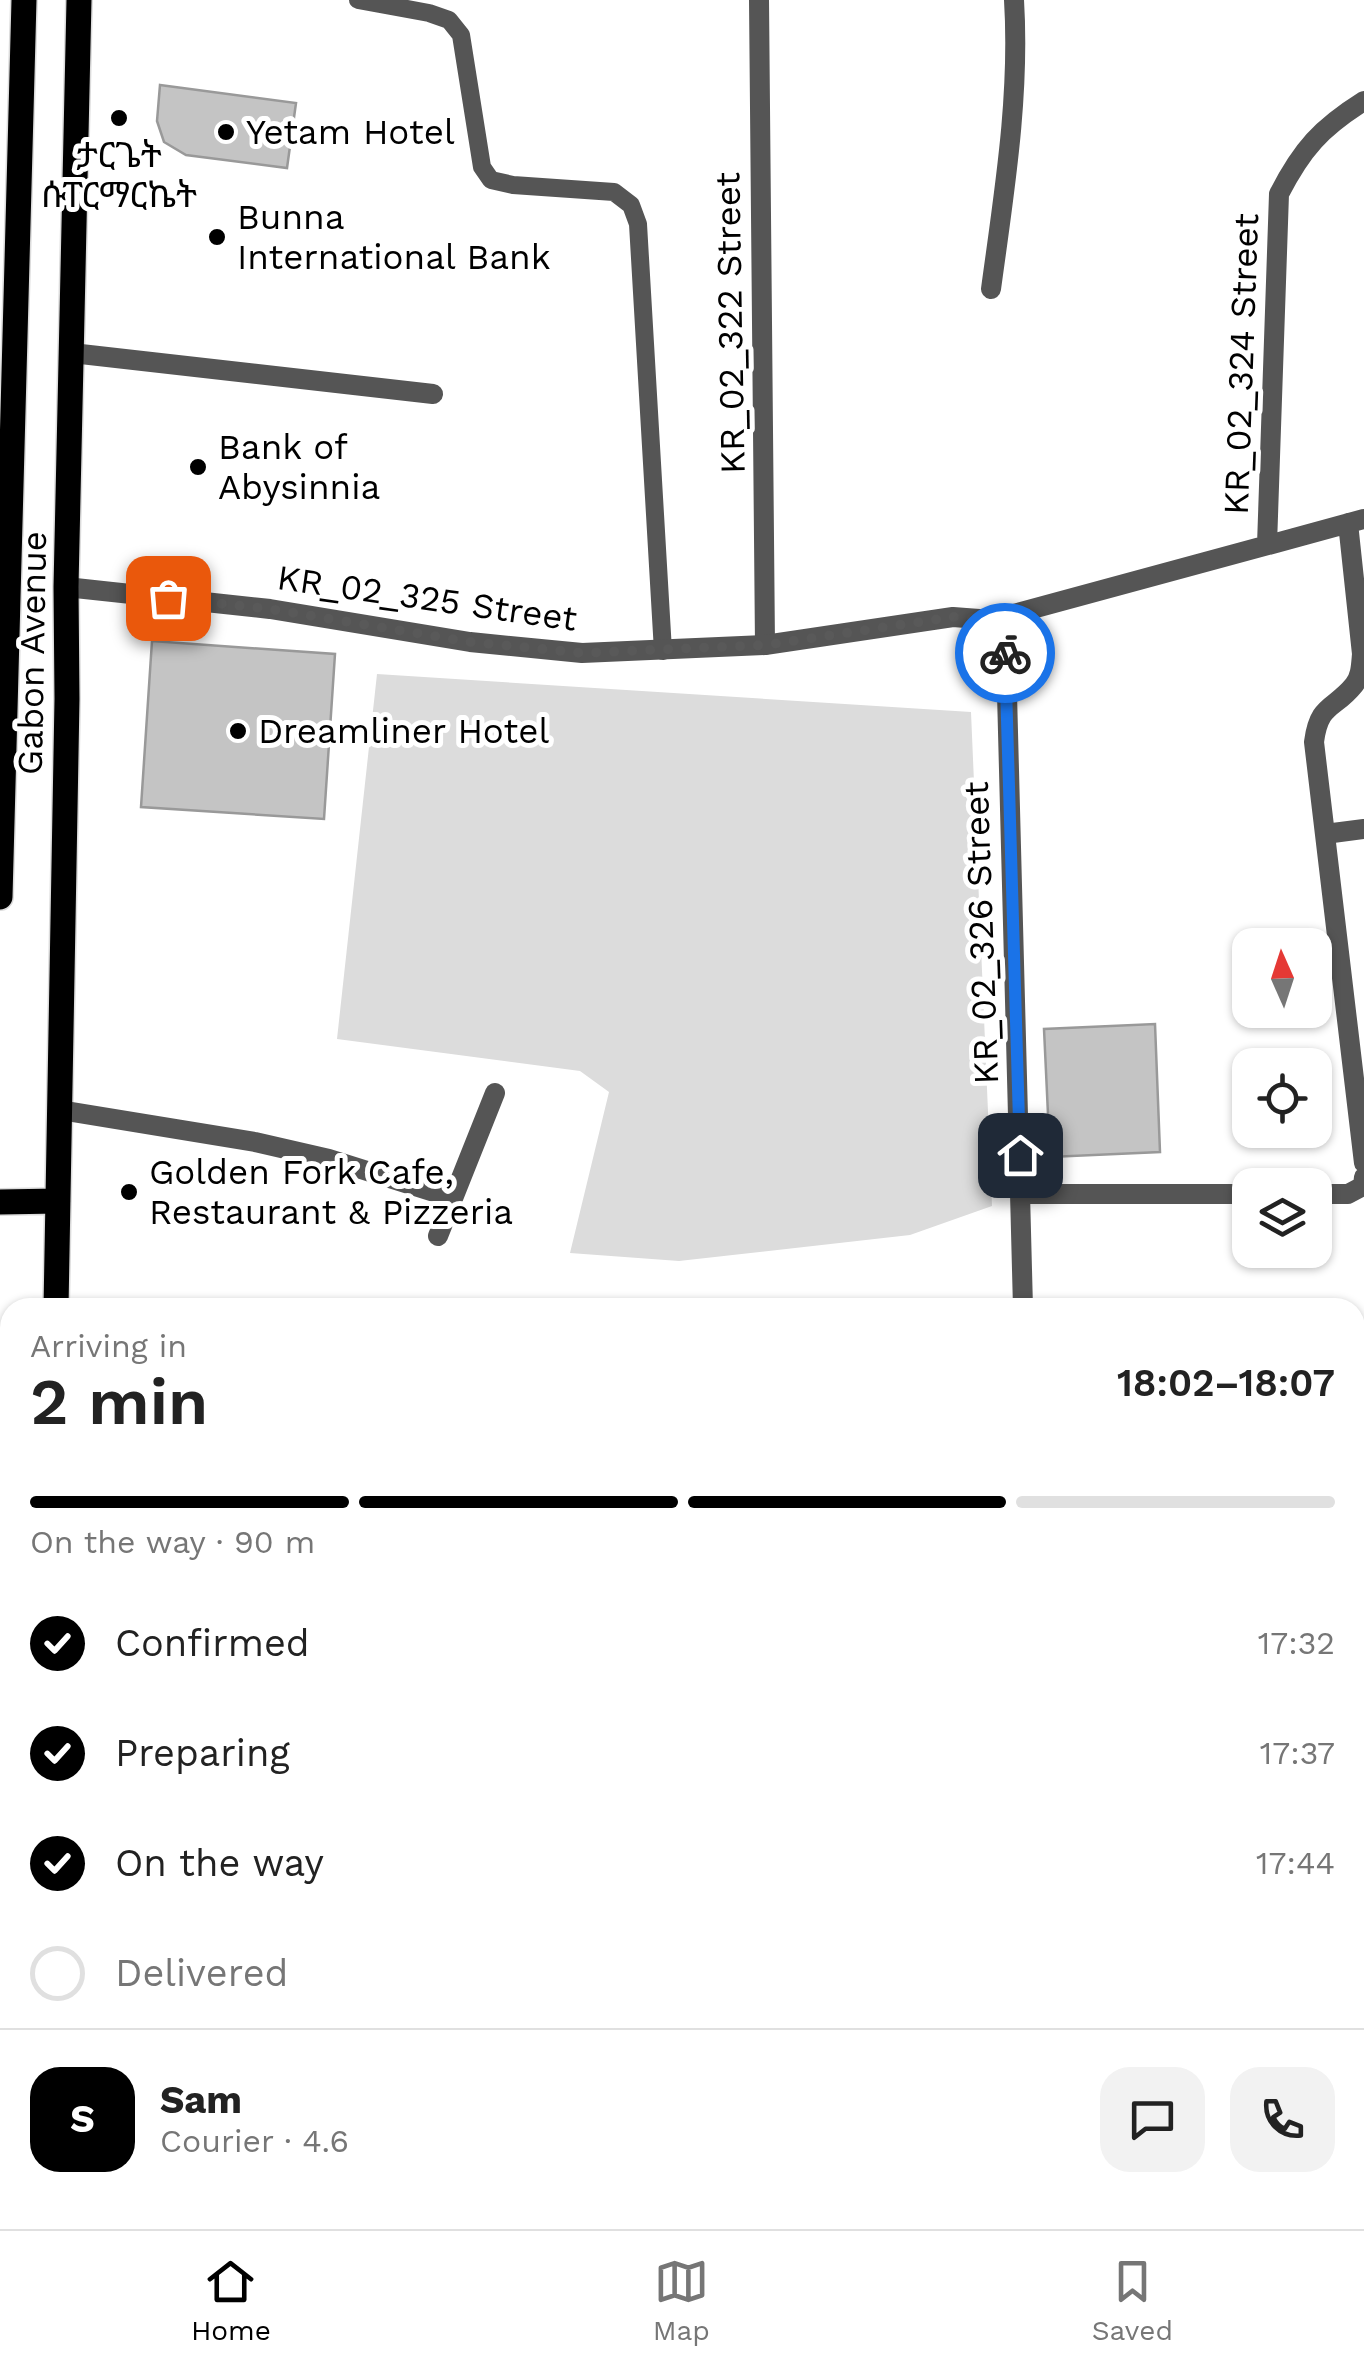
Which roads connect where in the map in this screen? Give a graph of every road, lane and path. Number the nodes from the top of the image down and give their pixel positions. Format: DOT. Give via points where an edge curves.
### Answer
graph roads {
  1 [pos="24,0"];
  2 [pos="79,0"];
  3 [pos="358,0"];
  4 [pos="759,0"];
  5 [pos="1014,0"];
  6 [pos="1364,101"];
  7 [pos="11,106"];
  8 [pos="991,289"];
  9 [pos="72,353"];
  10 [pos="433,394"];
  11 [pos="1356,521"];
  12 [pos="1266,545"];
  13 [pos="66,587"];
  14 [pos="992,620"];
  15 [pos="766,645"];
  16 [pos="663,651"];
  17 [pos="1364,829"];
  18 [pos="1325,834"];
  19 [pos="0,897"];
  20 [pos="494,1093"];
  21 [pos="60,1110"];
  22 [pos="1364,1163"];
  23 [pos="1364,1177"];
  24 [pos="1021,1194"];
  25 [pos="1232,1194"];
  26 [pos="1332,1194"];
  27 [pos="453,1198"];
  28 [pos="0,1202"];
  29 [pos="58,1202"];
  30 [pos="438,1236"];
  31 [pos="56,1298"];
  32 [pos="1023,1298"];
  1 -- 7 [label="main road, Gabon Avenue"];
  2 -- 9 [label="main road, Gabon Avenue"];
  3 -- 16 [label="lane" via="429,13 449,20 461,35 482,167 492,180 614,192 631,204 638,224"];
  4 -- 15 [label="street, KR_02_322 Street"];
  5 -- 8 [label="street" via="1013,122"];
  6 -- 12 [label="street, KR_02_324 Street" via="1314,140 1280,194"];
  7 -- 19 [label="main road, Gabon Avenue"];
  9 -- 10 [label="street"];
  9 -- 13 [label="main road, Gabon Avenue"];
  11 -- 12 [label="street, KR_02_325 Street"];
  11 -- 18 [label="street" via="1360,672 1316,724 1314,742"];
  12 -- 14 [label="street, KR_02_325 Street"];
  13 -- 16 [label="street, KR_02_325 Street" via="270,609 470,642 582,653"];
  13 -- 21 [label="main road, Gabon Avenue"];
  14 -- 15 [label="street, KR_02_325 Street" via="953,617"];
  14 -- 24 [label="street, KR_02_326 Street" via="1006,655"];
  15 -- 16 [label="street, KR_02_325 Street"];
  17 -- 18 [label="street"];
  18 -- 22 [label="street"];
  20 -- 27 [label="street"];
  21 -- 27 [label="street" via="255,1142"];
  21 -- 29 [label="main road, Gabon Avenue"];
  23 -- 26 [label="street" via="1363,1186 1348,1194"];
  24 -- 25 [label="street"];
  24 -- 32 [label="street, KR_02_326 Street"];
  27 -- 30 [label="street"];
  28 -- 29 [label="main road"];
  29 -- 31 [label="main road, Gabon Avenue"];
}
